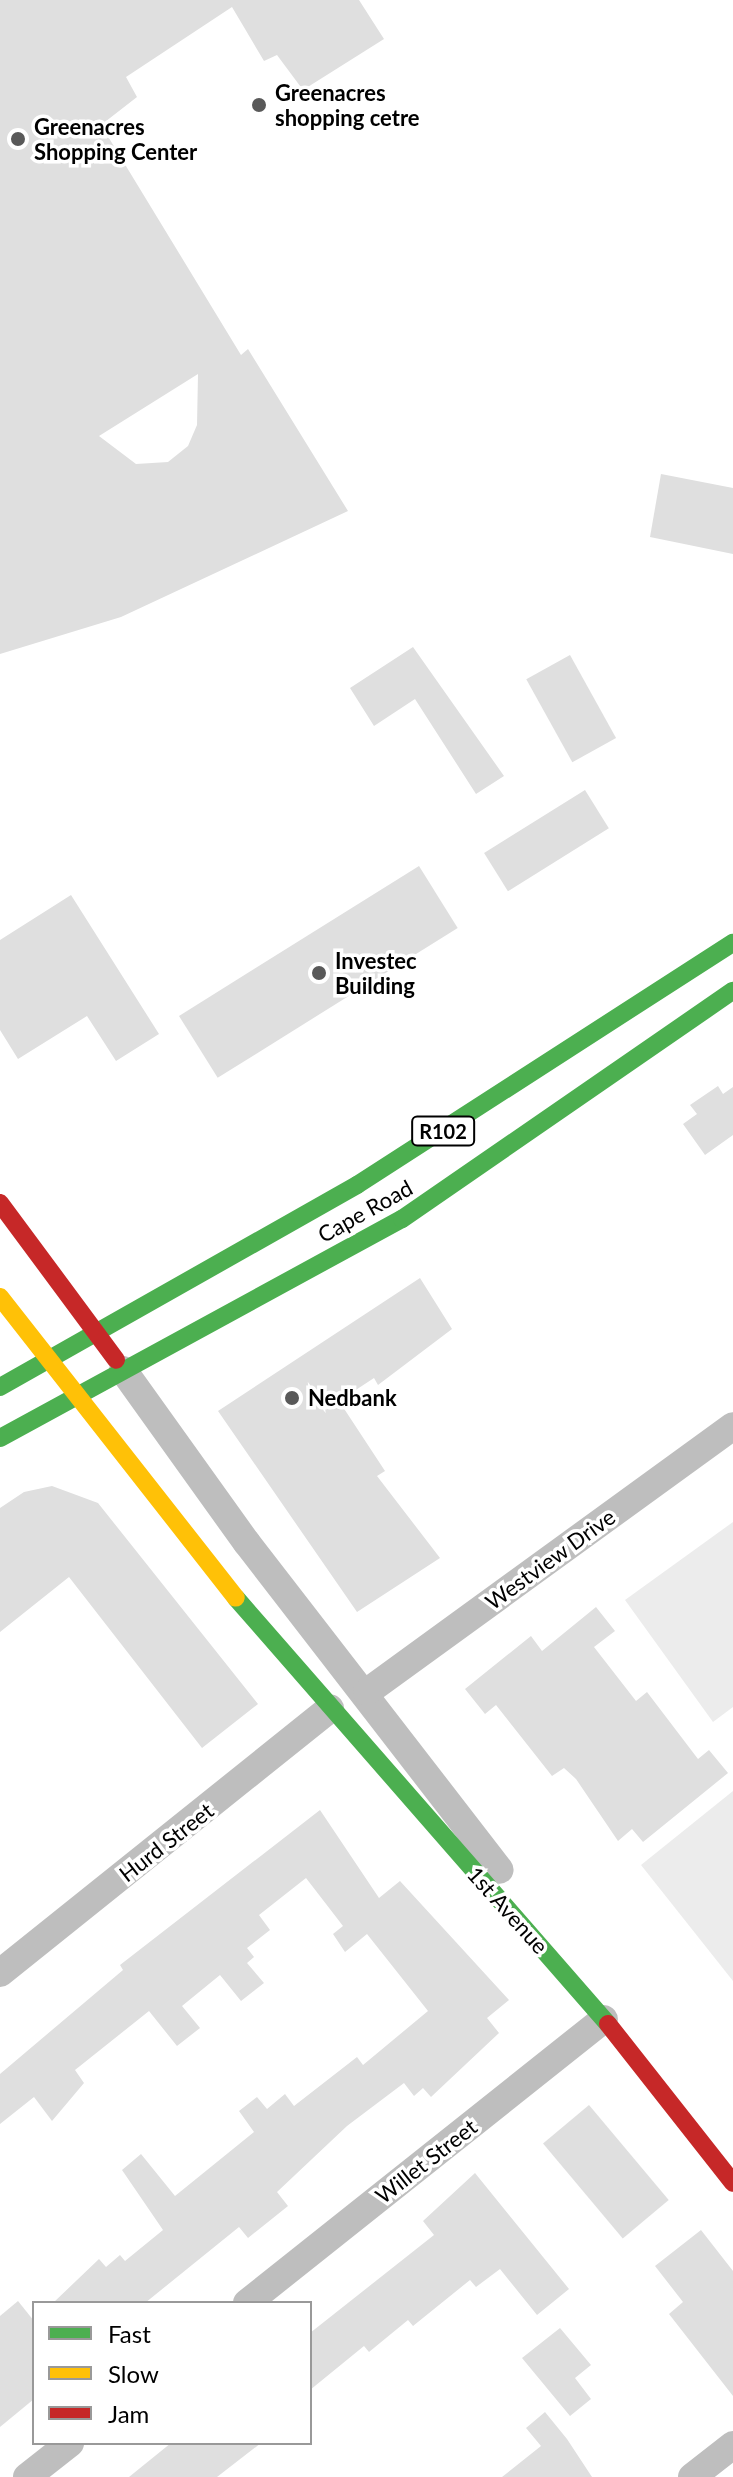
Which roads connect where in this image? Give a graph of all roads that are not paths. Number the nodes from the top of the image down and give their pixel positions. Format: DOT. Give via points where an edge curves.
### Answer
graph roads {
  1 [pos="733,943"];
  2 [pos="733,991"];
  3 [pos="0,1203"];
  4 [pos="0,1297"];
  5 [pos="99,1335"];
  6 [pos="48,1361"];
  7 [pos="123,1370"];
  8 [pos="0,1387"];
  9 [pos="76,1396"];
  10 [pos="733,1426"];
  11 [pos="0,1438"];
  12 [pos="367,1692"];
  13 [pos="330,1709"];
  14 [pos="561,1965"];
  15 [pos="0,1973"];
  16 [pos="604,2019"];
  17 [pos="733,2183"];
  18 [pos="250,2301"];
  19 [pos="67,2445"];
  20 [pos="733,2445"];
  21 [pos="27,2477"];
  22 [pos="692,2477"];
  1 -- 5 [label="main road, Cape Road / R102" via="357,1185"];
  2 -- 7 [label="main road, Cape Road / R102" via="488,1166"];
  3 -- 5 [label="main road"];
  4 -- 6 [label="main road, 1st Avenue"];
  5 -- 6 [label="main road, Cape Road / R102"];
  5 -- 7 [label="main road"];
  6 -- 8 [label="main road, Cape Road / R102"];
  6 -- 9 [label="main road, 1st Avenue"];
  7 -- 9 [label="main road, Cape Road / R102"];
  7 -- 12 [label="street, 1st Avenue" via="247,1543"];
  9 -- 11 [label="main road, Cape Road / R102"];
  9 -- 13 [label="main road, 1st Avenue"];
  10 -- 12 [label="street, Westview Drive"];
  12 -- 14 [label="street, 1st Avenue"];
  13 -- 14 [label="main road, 1st Avenue"];
  13 -- 15 [label="street, Hurd Street"];
  14 -- 16 [label="main road"];
  16 -- 17 [label="main road"];
  16 -- 18 [label="street, Willet Street"];
  19 -- 21 [label="street"];
  20 -- 22 [label="street"];
}
